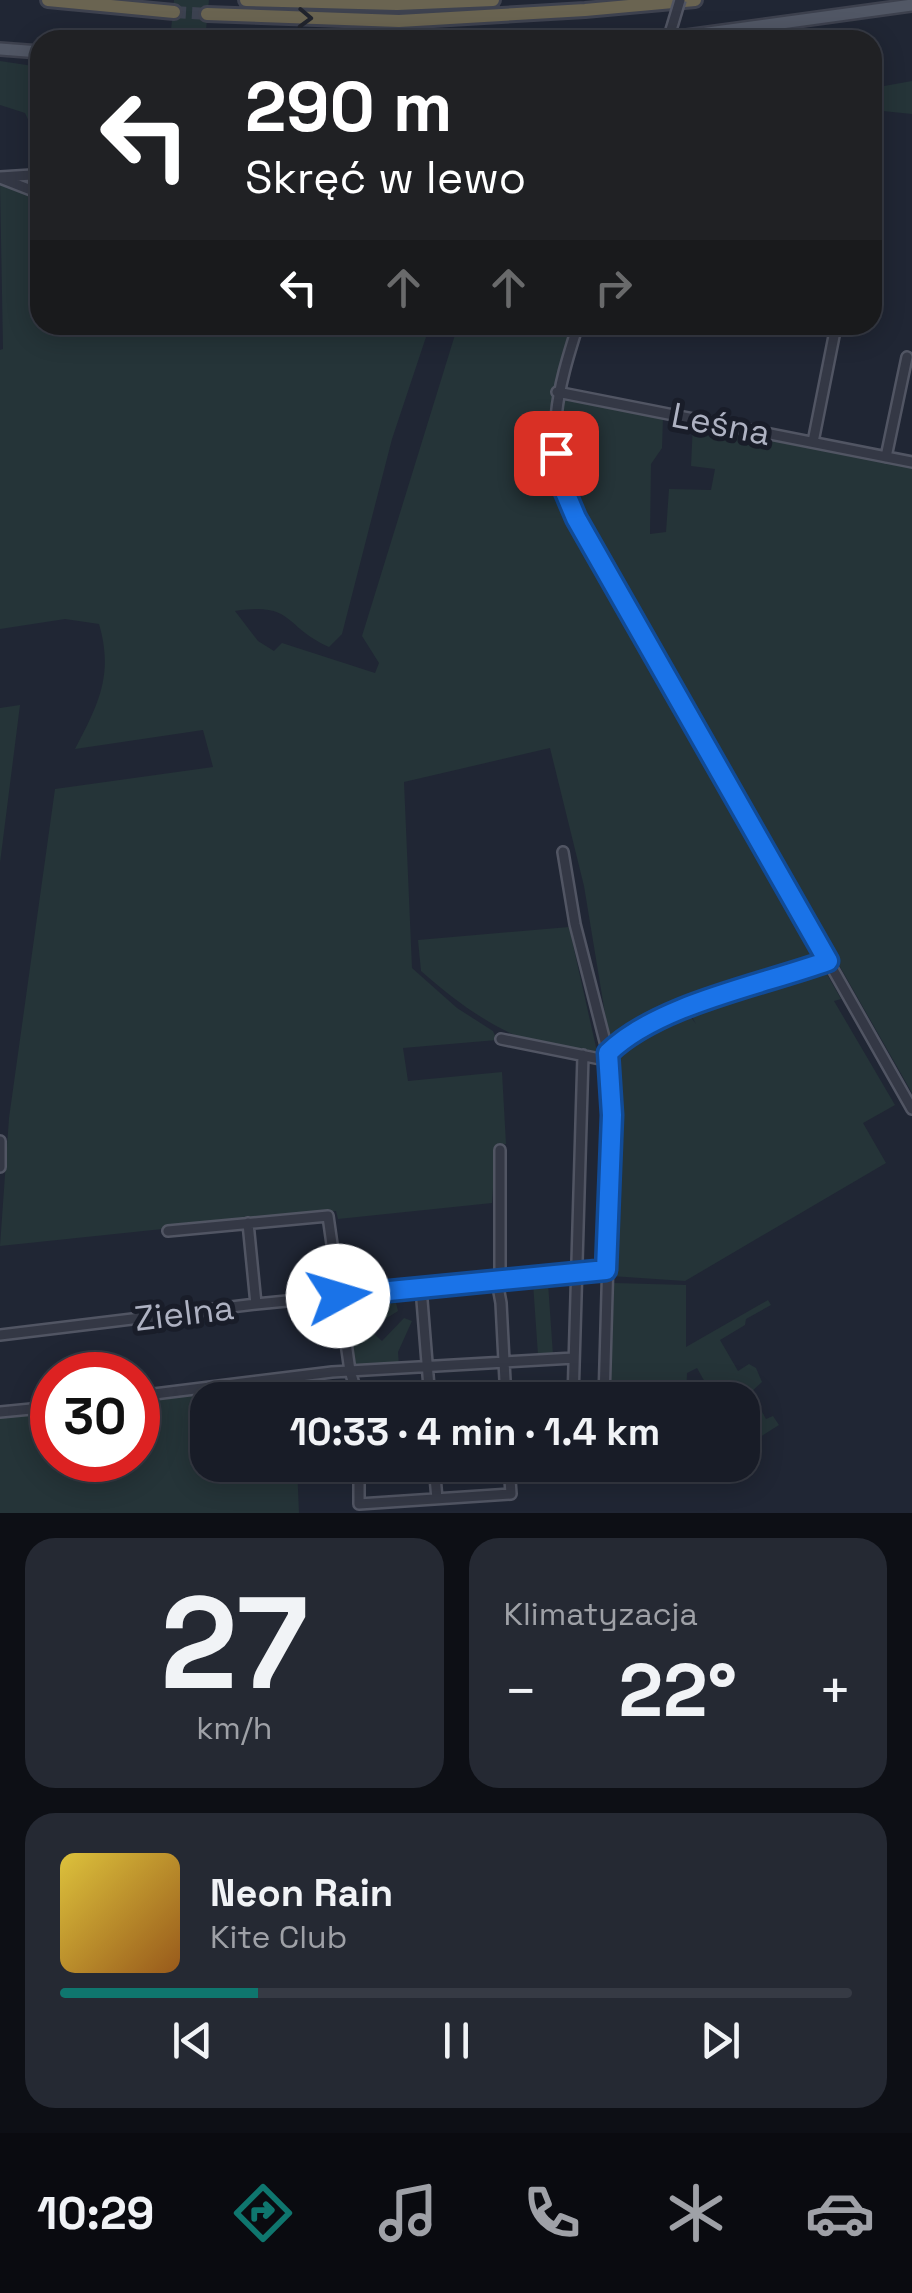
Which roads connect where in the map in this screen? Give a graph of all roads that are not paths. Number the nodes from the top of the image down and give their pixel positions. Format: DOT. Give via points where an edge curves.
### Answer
graph roads {
  1 [pos="48,0"];
  2 [pos="246,0"];
  3 [pos="493,0"];
  4 [pos="680,0"];
  5 [pos="695,0"];
  6 [pos="912,5"];
  7 [pos="174,12"];
  8 [pos="207,14"];
  9 [pos="671,30"];
  10 [pos="730,30"];
  11 [pos="0,48"];
  12 [pos="30,51"];
  13 [pos="575,335"];
  14 [pos="834,335"];
  15 [pos="907,357"];
  16 [pos="557,392"];
  17 [pos="812,442"];
  18 [pos="886,457"];
  19 [pos="912,462"];
  20 [pos="563,852"];
  21 [pos="828,961"];
  22 [pos="501,1039"];
  23 [pos="583,1055"];
  24 [pos="609,1057"];
  25 [pos="912,1108"];
  26 [pos="1,1144"];
  27 [pos="500,1150"];
  28 [pos="0,1167"];
  29 [pos="248,1223"];
  30 [pos="168,1231"];
  31 [pos="606,1270"];
  32 [pos="577,1272"];
  33 [pos="499,1281"];
  34 [pos="421,1288"];
  35 [pos="338,1296"];
  36 [pos="256,1304"];
  37 [pos="0,1335"];
  38 [pos="574,1358"];
  39 [pos="504,1362"];
  40 [pos="428,1366"];
  41 [pos="350,1372"];
  42 [pos="354,1382"];
  43 [pos="429,1382"];
  44 [pos="505,1382"];
  45 [pos="573,1382"];
  46 [pos="604,1382"];
  47 [pos="160,1394"];
  48 [pos="30,1409"];
  49 [pos="0,1412"];
  50 [pos="359,1482"];
  51 [pos="436,1482"];
  52 [pos="510,1482"];
  53 [pos="437,1499"];
  1 -- 7 [label="highway"];
  2 -- 3 [label="highway"];
  4 -- 9 [label="street, bridge"];
  8 -- 5 [label="highway, one-way" via="400,21"];
  6 -- 10 [label="main road"];
  11 -- 12 [label="main road"];
  13 -- 16 [label="street"];
  14 -- 17 [label="street"];
  15 -- 18 [label="street"];
  16 -- 17 [label="street, Leśna"];
  16 -- 21 [label="street" via="556,453 576,518"];
  17 -- 18 [label="street, Leśna"];
  18 -- 19 [label="street, Leśna"];
  20 -- 24 [label="street"];
  21 -- 24 [label="street" via="693,1005"];
  21 -- 25 [label="street"];
  22 -- 23 [label="street"];
  23 -- 24 [label="street"];
  23 -- 32 [label="street"];
  24 -- 31 [label="street"];
  26 -- 28 [label="street"];
  27 -- 33 [label="street"];
  29 -- 30 [label="street"];
  29 -- 35 [label="street" via="328,1216"];
  29 -- 36 [label="street"];
  31 -- 32 [label="street, Zielna"];
  31 -- 46 [label="street"];
  32 -- 33 [label="street, Zielna"];
  32 -- 38 [label="street"];
  33 -- 34 [label="street, Zielna"];
  33 -- 39 [label="street"];
  34 -- 35 [label="street, Zielna"];
  34 -- 40 [label="street"];
  35 -- 36 [label="street, Zielna"];
  35 -- 41 [label="street"];
  36 -- 37 [label="street, Zielna"];
  38 -- 39 [label="street"];
  38 -- 45 [label="street"];
  39 -- 40 [label="street"];
  39 -- 44 [label="street"];
  40 -- 41 [label="street"];
  40 -- 43 [label="street"];
  41 -- 42 [label="street"];
  41 -- 47 [label="street"];
  48 -- 49 [label="street"];
  50 -- 53 [label="street" via="360,1504"];
  51 -- 53 [label="street"];
  52 -- 53 [label="street" via="510,1494"];
}
